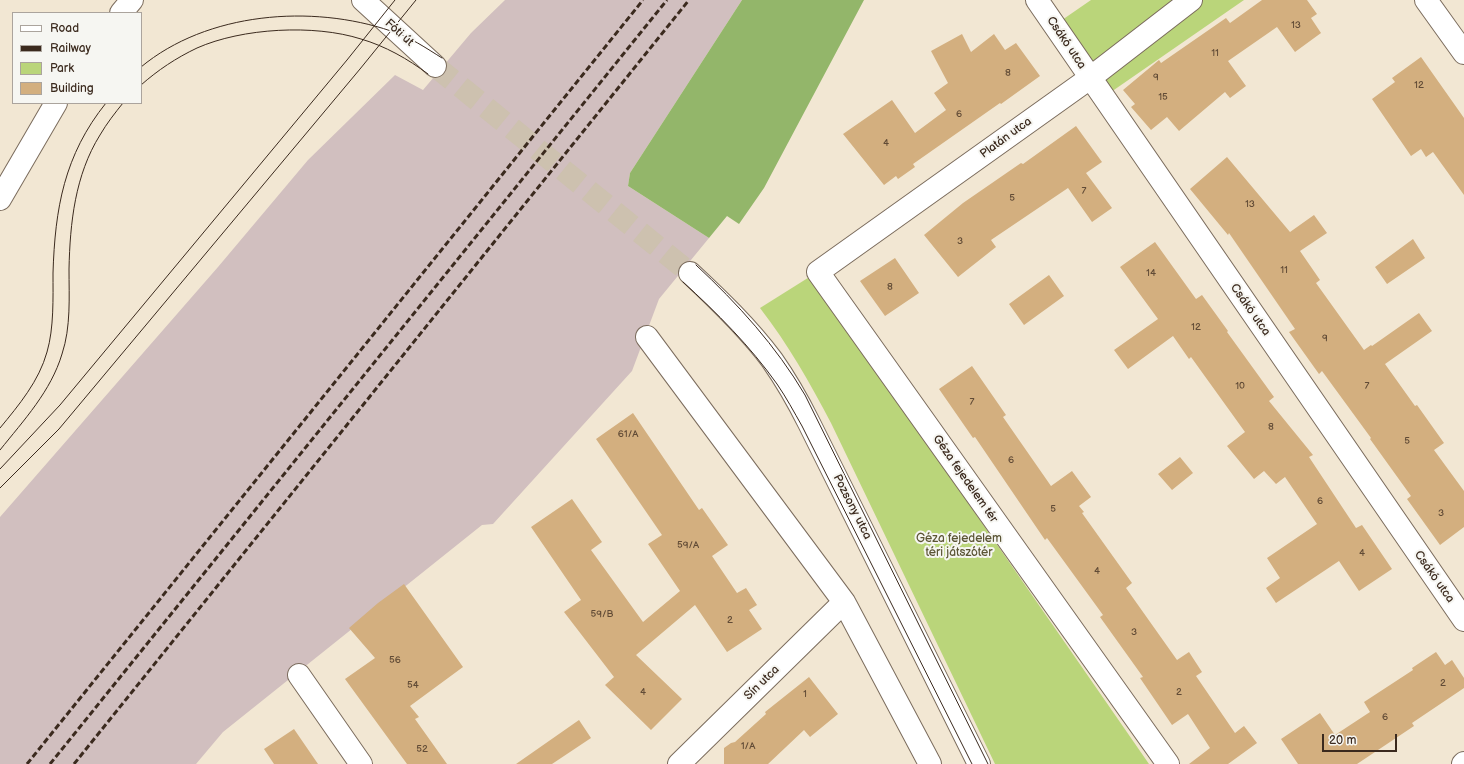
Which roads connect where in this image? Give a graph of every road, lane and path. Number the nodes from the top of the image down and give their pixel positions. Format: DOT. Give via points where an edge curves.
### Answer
graph roads {
  1 [pos="132,0"];
  2 [pos="363,0"];
  3 [pos="1037,0"];
  4 [pos="1191,0"];
  5 [pos="1426,0"];
  6 [pos="122,12"];
  7 [pos="1464,52"];
  8 [pos="435,66"];
  9 [pos="1090,78"];
  10 [pos="55,104"];
  11 [pos="0,199"];
  12 [pos="818,272"];
  13 [pos="690,273"];
  14 [pos="647,337"];
  15 [pos="844,602"];
  16 [pos="1464,620"];
  17 [pos="299,675"];
  18 [pos="361,764"];
  19 [pos="679,764"];
  20 [pos="930,764"];
  21 [pos="979,764"];
  22 [pos="1168,764"];
  1 -- 6 [label="street"];
  2 -- 8 [label="street, Fóti út"];
  3 -- 9 [label="street, Csákó utca"];
  4 -- 9 [label="street, Platán utca"];
  5 -- 7 [label="street"];
  9 -- 12 [label="street, Platán utca"];
  9 -- 16 [label="street, Csákó utca"];
  10 -- 11 [label="street"];
  12 -- 22 [label="street, Géza fejedelem tér"];
  13 -- 21 [label="street, Pozsony utca" via="751,334 786,380"];
  14 -- 15 [label="street"];
  15 -- 19 [label="street, Sín utca"];
  15 -- 20 [label="street"];
  17 -- 18 [label="street"];
}
